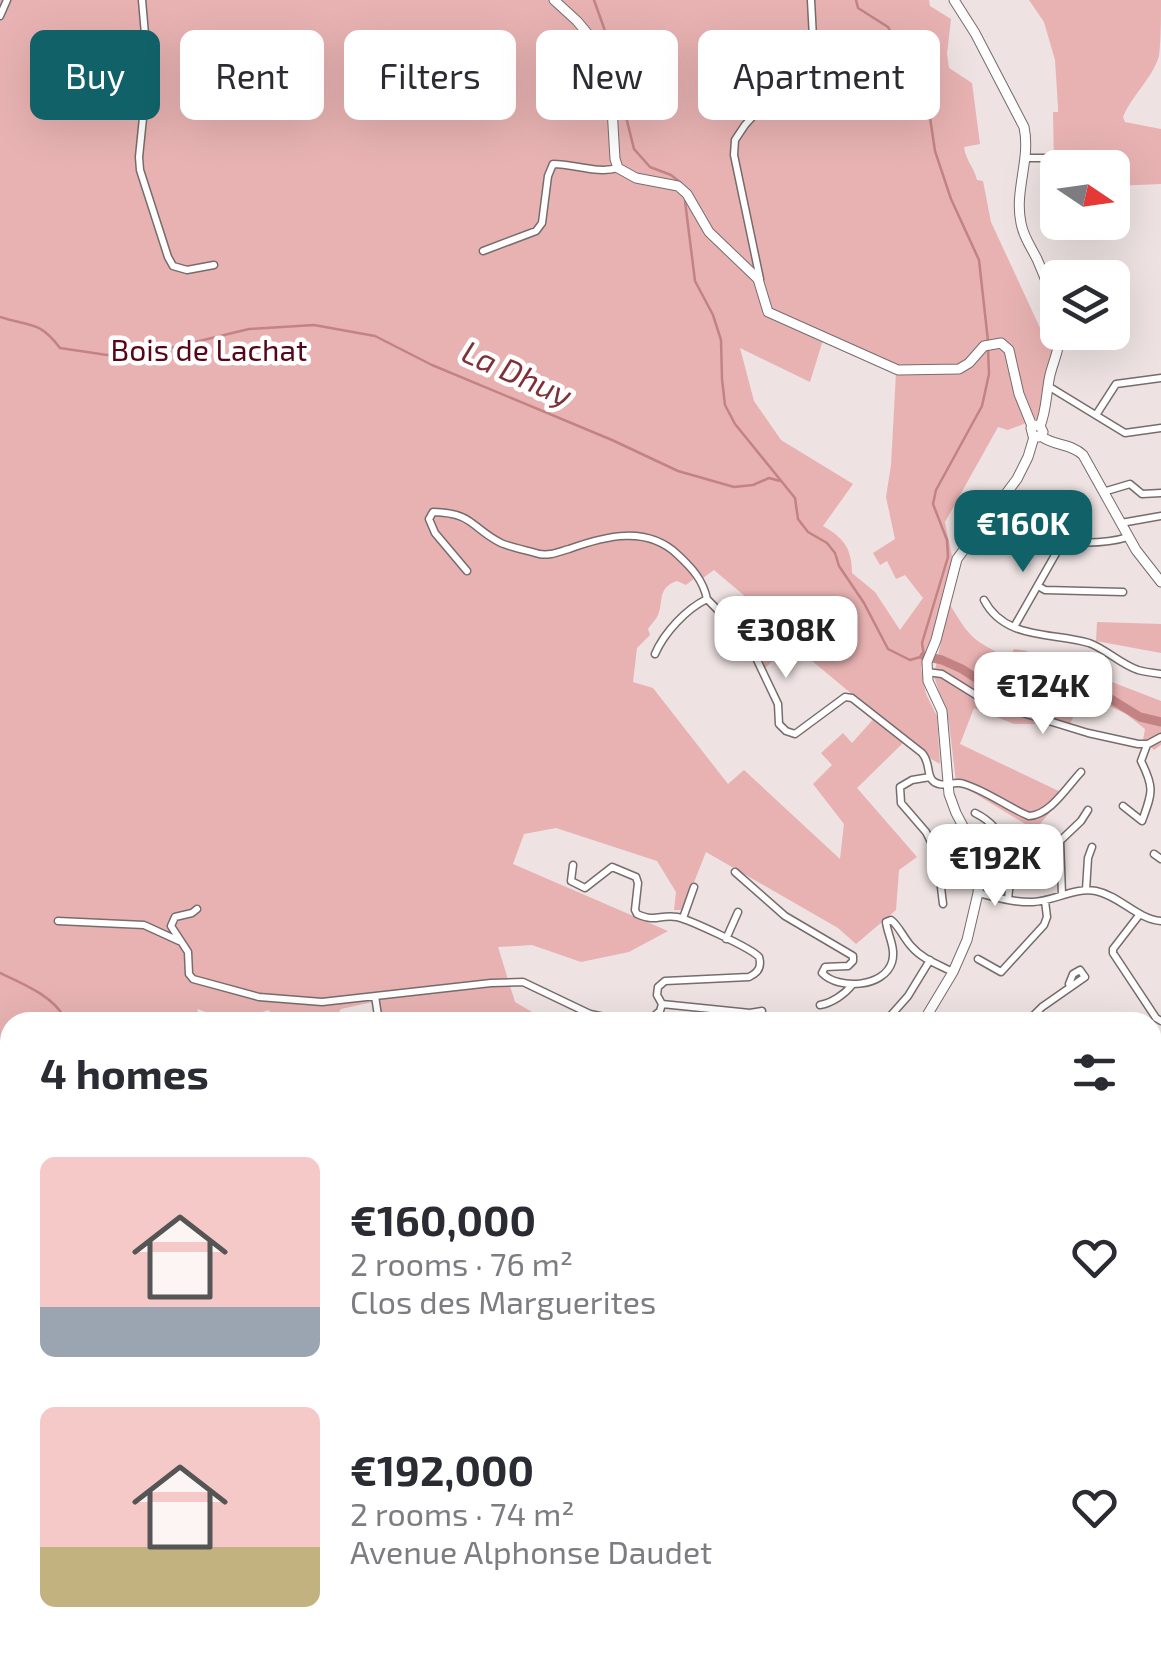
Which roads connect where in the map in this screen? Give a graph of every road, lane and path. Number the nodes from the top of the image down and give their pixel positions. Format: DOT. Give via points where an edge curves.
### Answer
graph roads {
  1 [pos="7,0"];
  2 [pos="142,0"];
  3 [pos="554,0"];
  4 [pos="811,0"];
  5 [pos="954,0"];
  6 [pos="0,16"];
  7 [pos="144,30"];
  8 [pos="143,120"];
  9 [pos="1024,158"];
  10 [pos="1040,158"];
  11 [pos="618,168"];
  12 [pos="483,251"];
  13 [pos="214,265"];
  14 [pos="1040,270"];
  15 [pos="761,285"];
  16 [pos="1058,350"];
  17 [pos="1161,378"];
  18 [pos="1048,386"];
  19 [pos="1096,415"];
  20 [pos="1161,428"];
  21 [pos="1037,431"];
  22 [pos="1104,492"];
  23 [pos="1161,492"];
  24 [pos="1161,516"];
  25 [pos="1120,523"];
  26 [pos="1015,536"];
  27 [pos="1128,537"];
  28 [pos="1063,542"];
  29 [pos="1157,571"];
  30 [pos="467,572"];
  31 [pos="1161,582"];
  32 [pos="1038,586"];
  33 [pos="1123,592"];
  34 [pos="707,599"];
  35 [pos="984,600"];
  36 [pos="1014,627"];
  37 [pos="655,654"];
  38 [pos="926,672"];
  39 [pos="1161,674"];
  40 [pos="1161,737"];
  41 [pos="1148,744"];
  42 [pos="1081,772"];
  43 [pos="930,778"];
  44 [pos="947,784"];
  45 [pos="1123,806"];
  46 [pos="1088,810"];
  47 [pos="975,813"];
  48 [pos="1092,848"];
  49 [pos="573,866"];
  50 [pos="735,872"];
  51 [pos="694,888"];
  52 [pos="1086,890"];
  53 [pos="978,894"];
  54 [pos="1062,895"];
  55 [pos="1008,900"];
  56 [pos="1045,901"];
  57 [pos="943,904"];
  58 [pos="198,909"];
  59 [pos="738,912"];
  60 [pos="1140,914"];
  61 [pos="683,918"];
  62 [pos="58,921"];
  63 [pos="1161,921"];
  64 [pos="726,939"];
  65 [pos="182,942"];
  66 [pos="978,959"];
  67 [pos="930,960"];
  68 [pos="953,972"];
  69 [pos="853,984"];
  70 [pos="1071,986"];
  71 [pos="375,996"];
  72 [pos="662,1004"];
  73 [pos="820,1006"];
  74 [pos="762,1011"];
  75 [pos="377,1012"];
  76 [pos="585,1012"];
  77 [pos="659,1012"];
  78 [pos="894,1012"];
  79 [pos="929,1012"];
  80 [pos="1037,1012"];
  81 [pos="1152,1012"];
  1 -- 6 [label="street"];
  2 -- 7 [label="street"];
  3 -- 11 [label="street" via="592,39 612,108"];
  4 -- 15 [label="street" via="807,57 735,140"];
  5 -- 9 [label="street" via="1024,127"];
  8 -- 13 [label="street" via="140,170 172,266"];
  9 -- 10 [label="street"];
  9 -- 14 [label="street" via="1020,223"];
  11 -- 12 [label="street" via="553,164 536,231"];
  11 -- 15 [label="street" via="684,191 709,232"];
  15 -- 21 [label="street" via="771,314 898,370 959,369 988,345 1001,343"];
  16 -- 18 [label="street"];
  17 -- 19 [label="street" via="1116,384"];
  18 -- 19 [label="street"];
  18 -- 21 [label="street"];
  19 -- 20 [label="street" via="1125,433"];
  21 -- 22 [label="street" via="1080,451"];
  21 -- 38 [label="street" via="1017,478 957,558"];
  22 -- 23 [label="street" via="1130,484 1142,494"];
  22 -- 25 [label="street"];
  24 -- 25 [label="street"];
  25 -- 27 [label="street"];
  26 -- 28 [label="street"];
  27 -- 28 [label="street"];
  27 -- 29 [label="street"];
  28 -- 32 [label="street"];
  29 -- 31 [label="street"];
  30 -- 34 [label="street" via="435,533 428,519 433,512 462,515 501,543 540,554 613,536 655,539 687,564"];
  32 -- 33 [label="street"];
  32 -- 36 [label="street"];
  34 -- 37 [label="street" via="672,627"];
  34 -- 43 [label="street" via="748,640 786,732 795,734 852,698 922,753"];
  35 -- 36 [label="street"];
  36 -- 39 [label="street" via="1088,643"];
  38 -- 41 [label="street" via="942,674 994,705"];
  38 -- 44 [label="street" via="942,712"];
  40 -- 41 [label="street"];
  41 -- 45 [label="street" via="1141,761 1151,802 1142,821"];
  42 -- 44 [label="street" via="1037,816 962,783"];
  43 -- 44 [label="street"];
  43 -- 57 [label="street" via="905,782 901,804 937,854"];
  44 -- 53 [label="street" via="974,846"];
  46 -- 54 [label="street" via="1060,841"];
  47 -- 55 [label="street" via="1004,841 1011,866"];
  48 -- 52 [label="street"];
  49 -- 61 [label="street" via="571,881 585,888 616,867 636,877 637,914"];
  50 -- 69 [label="street" via="785,916 851,954 850,965 825,966 822,973"];
  51 -- 61 [label="street"];
  52 -- 54 [label="street"];
  52 -- 60 [label="street"];
  53 -- 55 [label="street"];
  53 -- 68 [label="street"];
  54 -- 56 [label="street"];
  55 -- 56 [label="street"];
  56 -- 66 [label="street" via="1044,925 1001,972"];
  58 -- 65 [label="street" via="175,917 171,926"];
  59 -- 64 [label="street"];
  60 -- 63 [label="street"];
  60 -- 81 [label="street" via="1113,953"];
  61 -- 64 [label="street"];
  62 -- 65 [label="street" via="144,926"];
  64 -- 72 [label="street" via="758,953 756,974 665,981 658,987"];
  65 -- 71 [label="street" via="189,974 215,986 300,1001"];
  67 -- 68 [label="street"];
  67 -- 69 [label="street" via="890,920 892,964 882,976"];
  67 -- 78 [label="street"];
  68 -- 79 [label="street"];
  69 -- 73 [label="street"];
  70 -- 80 [label="street"];
  71 -- 75 [label="street"];
  71 -- 76 [label="street" via="522,982"];
  72 -- 74 [label="street"];
  72 -- 77 [label="street"];
}
